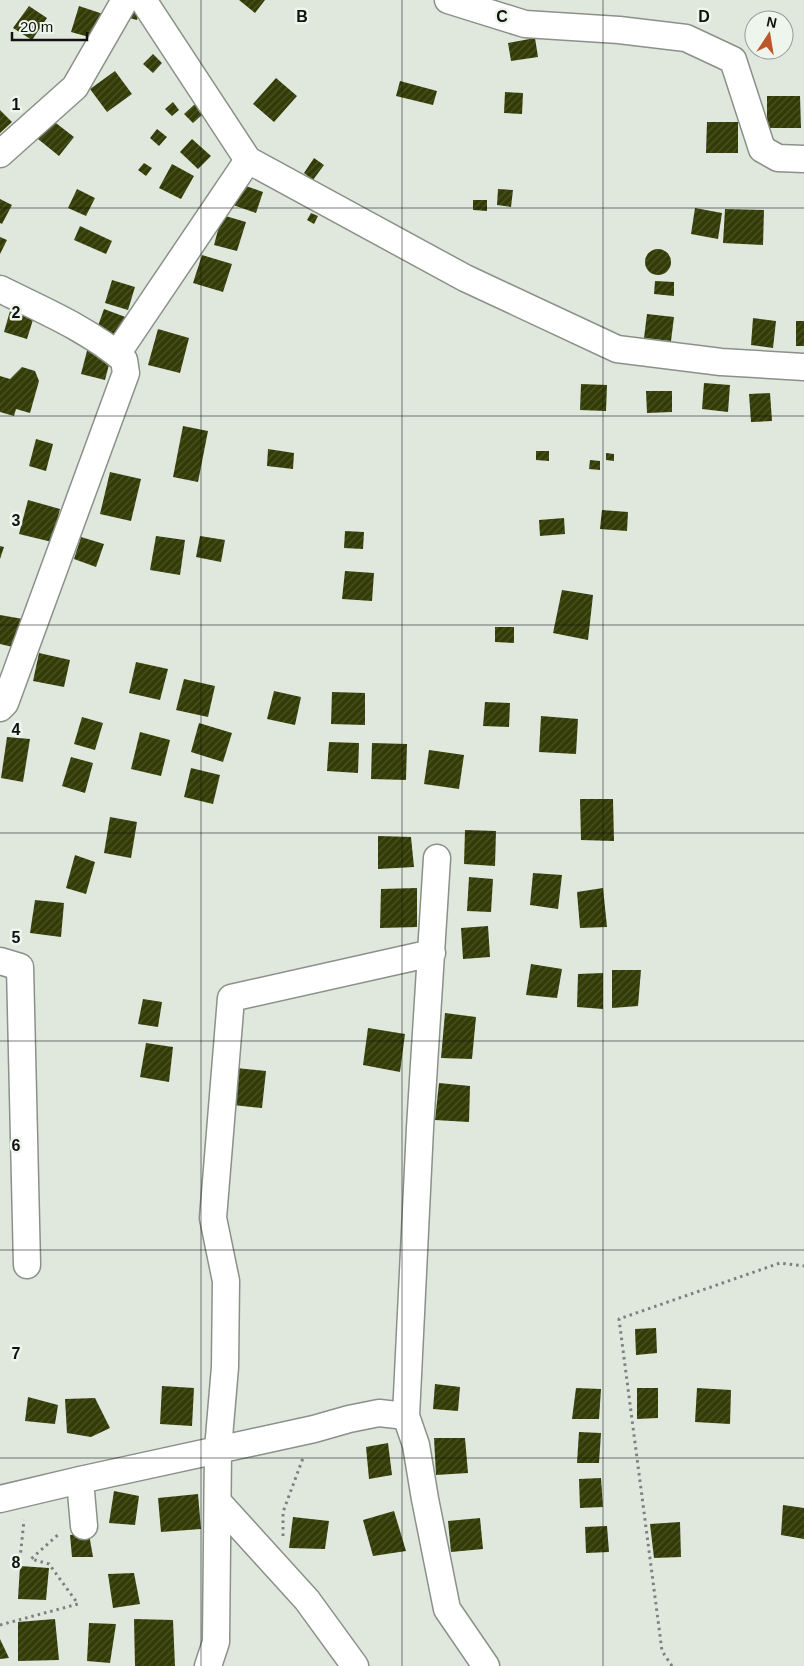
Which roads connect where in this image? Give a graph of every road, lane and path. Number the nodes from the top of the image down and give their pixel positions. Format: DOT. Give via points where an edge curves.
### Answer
graph roads {
  1 [pos="124,0"];
  2 [pos="143,0"];
  3 [pos="448,0"];
  4 [pos="0,154"];
  5 [pos="804,159"];
  6 [pos="248,160"];
  7 [pos="0,289"];
  8 [pos="117,354"];
  9 [pos="804,367"];
  10 [pos="0,708"];
  11 [pos="437,858"];
  12 [pos="432,952"];
  13 [pos="0,961"];
  14 [pos="27,1265"];
  15 [pos="804,1266"];
  16 [pos="406,1416"];
  17 [pos="314,1429"];
  18 [pos="218,1449"];
  19 [pos="80,1480"];
  20 [pos="10,1497"];
  21 [pos="218,1502"];
  22 [pos="283,1512"];
  23 [pos="83,1519"];
  24 [pos="20,1559"];
  25 [pos="0,1626"];
  26 [pos="208,1666"];
  27 [pos="354,1666"];
  28 [pos="486,1666"];
  29 [pos="672,1666"];
  1 -- 4 [label="street" via="75,87"];
  2 -- 6 [label="street"];
  3 -- 5 [label="street" via="525,24 686,38 733,60 762,149 778,158"];
  6 -- 8 [label="street"];
  6 -- 9 [label="street" via="465,278 617,348 721,362"];
  7 -- 8 [label="street" via="75,327"];
  8 -- 10 [label="street" via="124,360 126,373 5,703"];
  11 -- 12 [label="street"];
  12 -- 16 [label="street"];
  12 -- 18 [label="street" via="231,998 213,1218 226,1281 225,1367"];
  13 -- 14 [label="street" via="20,967"];
  15 -- 29 [label="path" via="780,1263 619,1319 662,1652"];
  16 -- 17 [label="street" via="379,1413"];
  16 -- 28 [label="street" via="416,1445 448,1609"];
  17 -- 18 [label="street"];
  17 -- 22 [label="path"];
  18 -- 19 [label="street"];
  18 -- 21 [label="street"];
  19 -- 20 [label="street"];
  19 -- 23 [label="street"];
  20 -- 24 [label="path" via="24,1519"];
  21 -- 26 [label="street" via="216,1642"];
  21 -- 27 [label="street" via="307,1600"];
  23 -- 25 [label="path" via="31,1559 49,1564 78,1604"];
}
